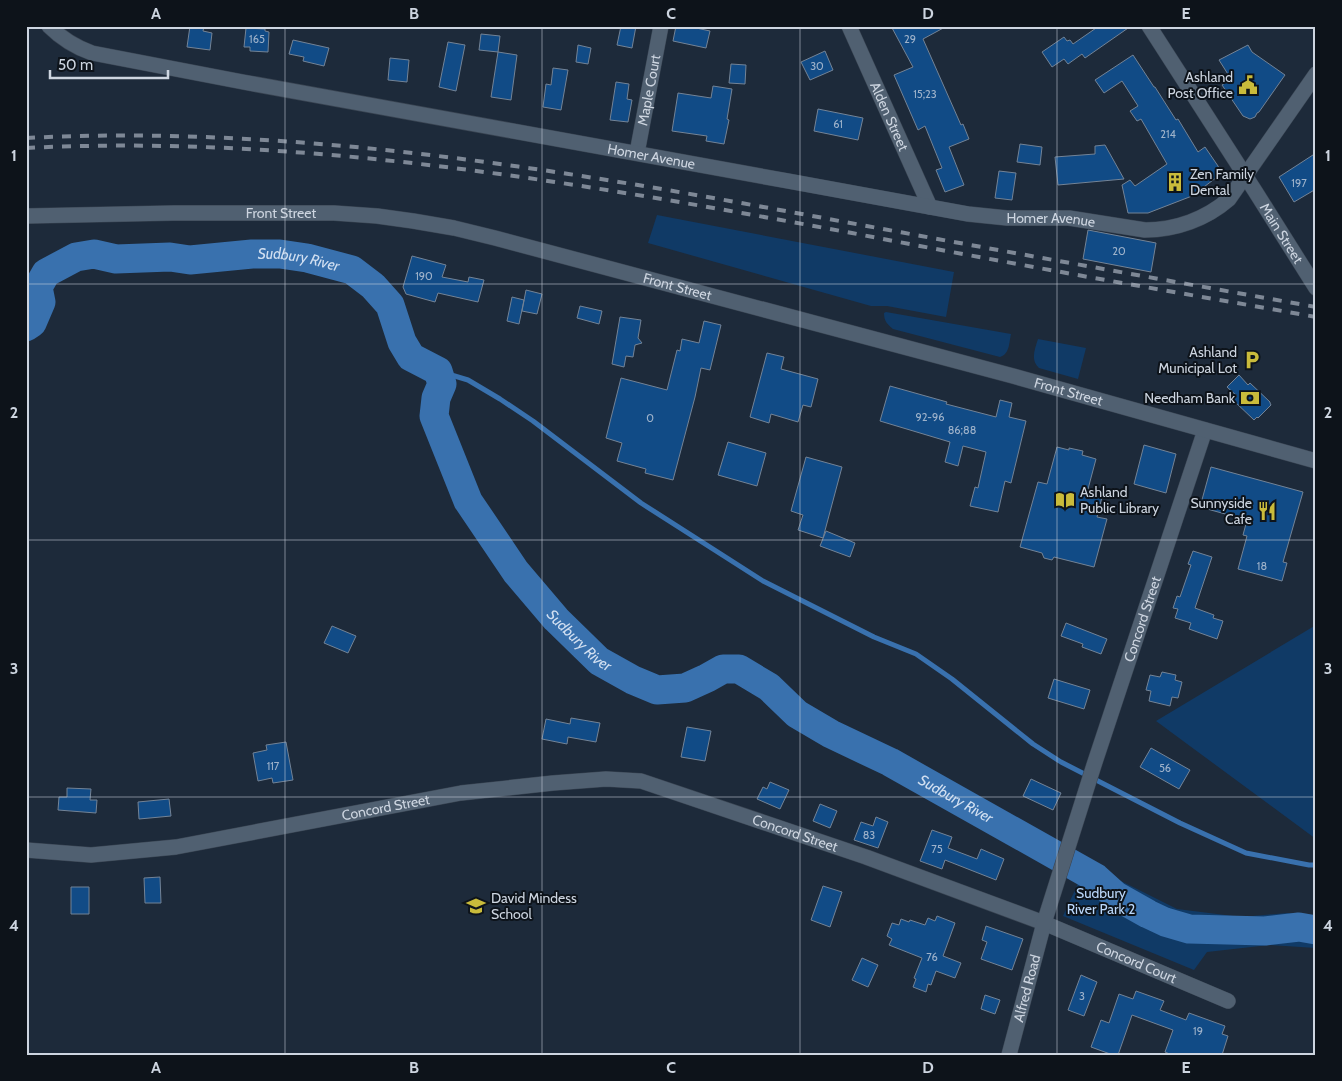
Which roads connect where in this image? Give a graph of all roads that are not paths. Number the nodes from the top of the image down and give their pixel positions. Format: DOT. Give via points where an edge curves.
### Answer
graph roads {
  1 [pos="49,26"];
  2 [pos="661,26"];
  3 [pos="849,26"];
  4 [pos="1150,26"];
  5 [pos="1316,74"];
  6 [pos="637,153"];
  7 [pos="1246,176"];
  8 [pos="930,207"];
  9 [pos="26,216"];
  10 [pos="1316,288"];
  11 [pos="1205,430"];
  12 [pos="1315,461"];
  13 [pos="26,850"];
  14 [pos="1044,923"];
  15 [pos="1228,1001"];
  16 [pos="1009,1055"];
  1 -- 6 [label="street, Homer Avenue" via="73,46 110,57"];
  2 -- 6 [label="street, Maple Court"];
  3 -- 8 [label="street, Alden Street"];
  4 -- 7 [label="street, Main Street"];
  5 -- 7 [label="street, Homer Avenue"];
  6 -- 8 [label="street, Homer Avenue"];
  7 -- 8 [label="street, Homer Avenue" via="1229,199 1212,213 1155,230 1069,218 993,217"];
  7 -- 10 [label="street, Main Street"];
  9 -- 11 [label="street, Front Street" via="334,213 413,220 504,240"];
  11 -- 12 [label="street, Front Street"];
  11 -- 14 [label="street, Concord Street"];
  13 -- 14 [label="street, Concord Street" via="91,855 176,848 460,793 552,782 642,781 866,856"];
  14 -- 15 [label="street, Concord Court"];
  14 -- 16 [label="street, Alfred Road"];
}
